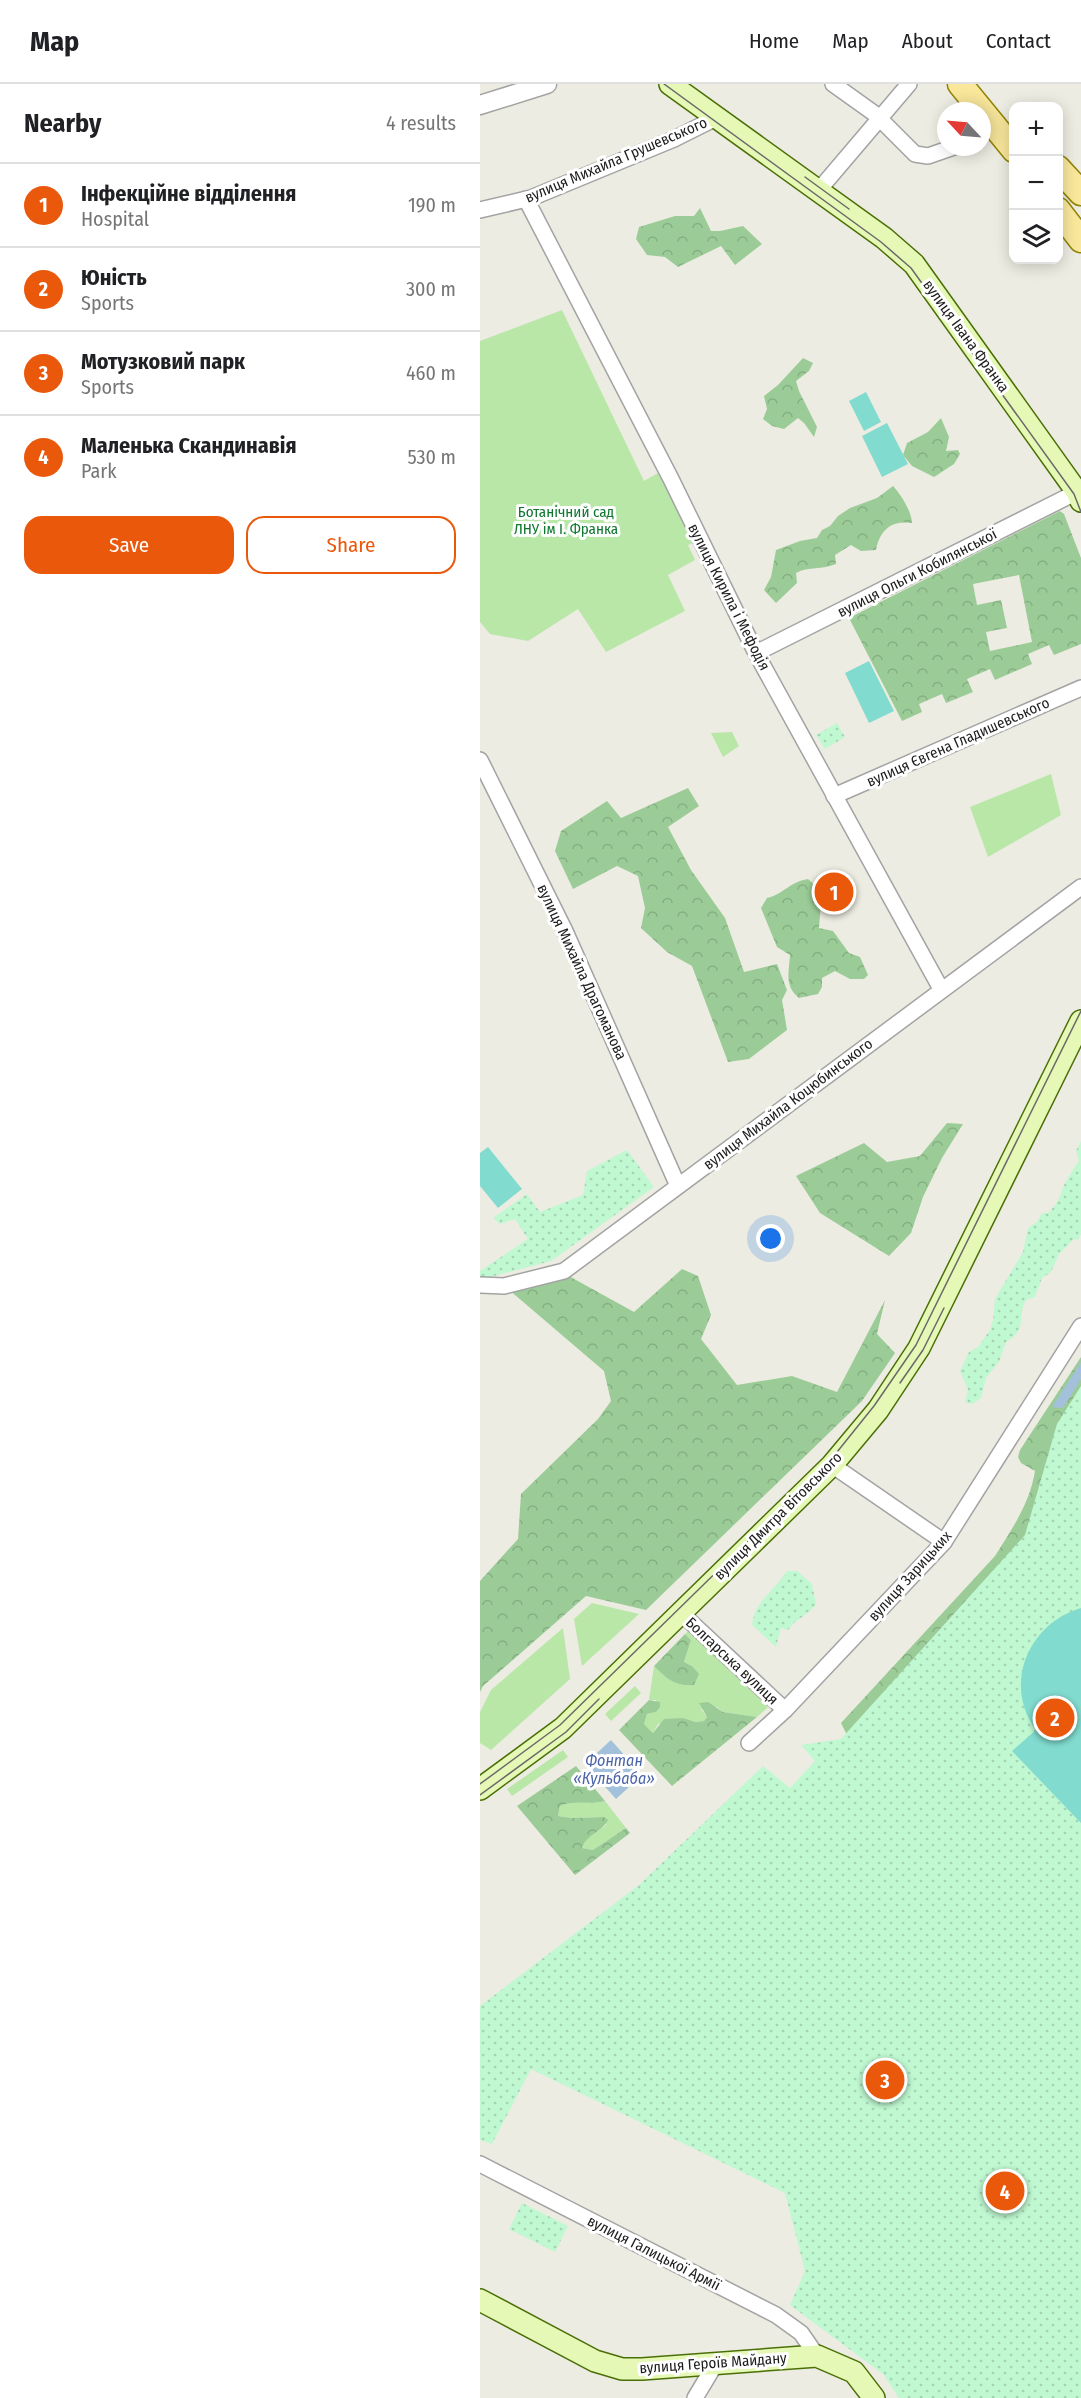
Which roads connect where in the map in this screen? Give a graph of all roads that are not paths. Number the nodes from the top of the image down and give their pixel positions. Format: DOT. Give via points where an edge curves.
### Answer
graph roads {
  1 [pos="547,84"];
  2 [pos="670,84"];
  3 [pos="833,84"];
  4 [pos="909,84"];
  5 [pos="960,84"];
  6 [pos="480,105"];
  7 [pos="716,118"];
  8 [pos="880,119"];
  9 [pos="998,133"];
  10 [pos="1009,145"];
  11 [pos="937,153"];
  12 [pos="1063,173"];
  13 [pos="821,193"];
  14 [pos="1081,194"];
  15 [pos="526,199"];
  16 [pos="480,210"];
  17 [pos="1063,215"];
  18 [pos="1081,240"];
  19 [pos="1079,496"];
  20 [pos="756,653"];
  21 [pos="1081,688"];
  22 [pos="480,760"];
  23 [pos="834,796"];
  24 [pos="1081,887"];
  25 [pos="941,989"];
  26 [pos="1081,1021"];
  27 [pos="678,1186"];
  28 [pos="480,1285"];
  29 [pos="1081,1326"];
  30 [pos="832,1465"];
  31 [pos="944,1542"];
  32 [pos="680,1612"];
  33 [pos="785,1710"];
  34 [pos="749,1743"];
  35 [pos="480,1789"];
  36 [pos="480,2164"];
  37 [pos="480,2300"];
  38 [pos="817,2356"];
  39 [pos="716,2363"];
  40 [pos="695,2398"];
  41 [pos="874,2398"];
  1 -- 6 [label="street"];
  2 -- 7 [label="main road, вулиця Івана Франка"];
  3 -- 8 [label="street"];
  4 -- 8 [label="street"];
  5 -- 9 [label="main road"];
  7 -- 13 [label="main road, вулиця Івана Франка"];
  7 -- 15 [label="street, вулиця Михайла Грушевського"];
  8 -- 11 [label="street" via="915,154"];
  8 -- 13 [label="street"];
  9 -- 10 [label="main road"];
  12 -- 14 [label="main road"];
  13 -- 19 [label="main road, вулиця Івана Франка" via="914,264"];
  15 -- 16 [label="street, вулиця Михайла Грушевського"];
  15 -- 20 [label="street, вулиця Кирила і Мефодія"];
  17 -- 18 [label="main road"];
  19 -- 20 [label="street, вулиця Ольги Кобилянської"];
  20 -- 23 [label="street, вулиця Кирила і Мефодія"];
  21 -- 23 [label="street, вулиця Євгена Гладишевського"];
  22 -- 27 [label="street, вулиця Михайла Драгоманова" via="565,931"];
  23 -- 25 [label="street, вулиця Кирила і Мефодія"];
  24 -- 25 [label="street, вулиця Михайла Коцюбинського"];
  25 -- 27 [label="street, вулиця Михайла Коцюбинського"];
  26 -- 30 [label="main road, вулиця Дмитра Вітовського" via="919,1348 878,1410"];
  27 -- 28 [label="street, вулиця Михайла Коцюбинського" via="564,1271 504,1286"];
  29 -- 31 [label="street, вулиця Зарицьких"];
  30 -- 31 [label="street"];
  30 -- 32 [label="main road, вулиця Дмитра Вітовського"];
  31 -- 33 [label="street, вулиця Зарицьких"];
  32 -- 33 [label="street, Болгарська вулиця"];
  32 -- 35 [label="main road, вулиця Дмитра Вітовського" via="563,1728"];
  33 -- 34 [label="street, вулиця Зарицьких"];
  36 -- 38 [label="street, вулиця Галицької Армії" via="776,2315 801,2332"];
  37 -- 39 [label="main road, вулиця Героїв Майдану" via="595,2361 622,2369"];
  38 -- 39 [label="main road, вулиця Героїв Майдану"];
  38 -- 41 [label="main road, вулиця Героїв Майдану" via="854,2372"];
  39 -- 40 [label="street"];
}
